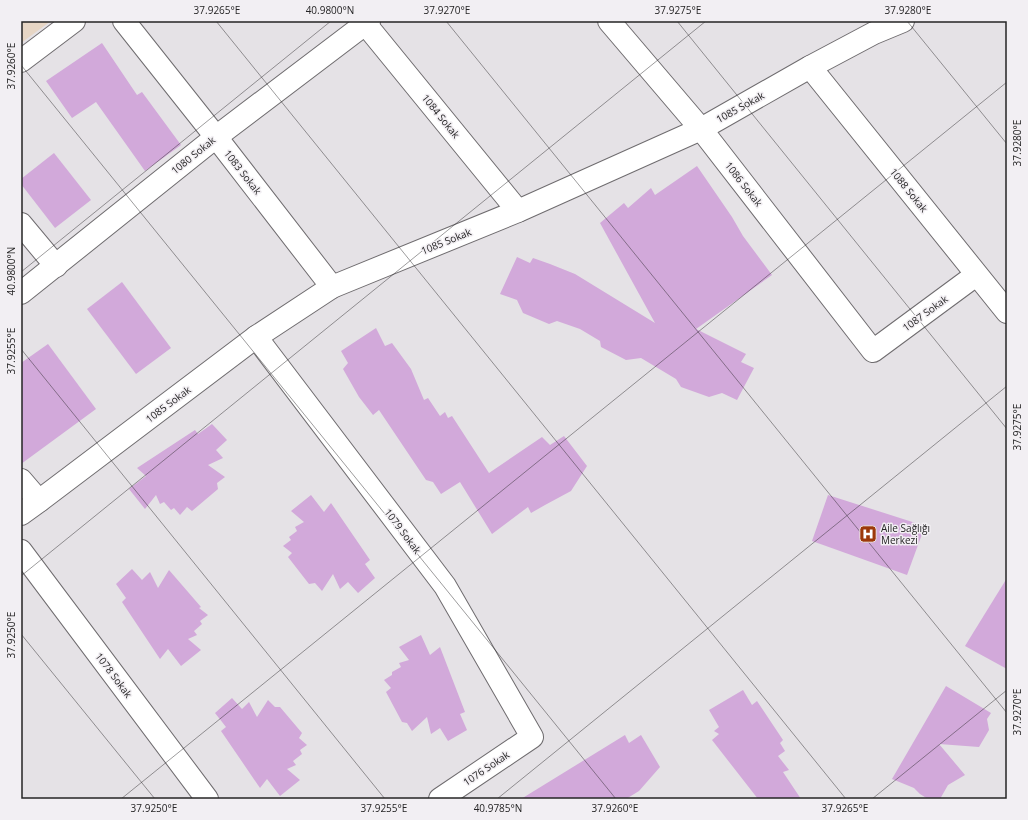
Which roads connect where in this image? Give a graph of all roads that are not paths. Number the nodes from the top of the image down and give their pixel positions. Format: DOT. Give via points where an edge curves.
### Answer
graph roads {
  1 [pos="74,21"];
  2 [pos="124,21"];
  3 [pos="609,21"];
  4 [pos="903,21"];
  5 [pos="366,22"];
  6 [pos="870,27"];
  7 [pos="21,61"];
  8 [pos="810,67"];
  9 [pos="701,129"];
  10 [pos="216,137"];
  11 [pos="518,211"];
  12 [pos="21,224"];
  13 [pos="56,266"];
  14 [pos="976,274"];
  15 [pos="332,287"];
  16 [pos="21,293"];
  17 [pos="1007,312"];
  18 [pos="256,337"];
  19 [pos="873,351"];
  20 [pos="21,480"];
  21 [pos="39,501"];
  22 [pos="21,514"];
  23 [pos="21,551"];
  24 [pos="532,737"];
  25 [pos="208,799"];
  26 [pos="440,799"];
  1 -- 7 [label="street"];
  2 -- 10 [label="street, 1083 Sokak"];
  3 -- 9 [label="street, 1086 Sokak"];
  4 -- 6 [label="street, 1085 Sokak"];
  5 -- 10 [label="street, 1080 Sokak"];
  5 -- 11 [label="street, 1084 Sokak"];
  6 -- 8 [label="street, 1085 Sokak"];
  8 -- 9 [label="street, 1085 Sokak"];
  8 -- 14 [label="street, 1088 Sokak"];
  9 -- 11 [label="street, 1085 Sokak"];
  9 -- 19 [label="street, 1086 Sokak"];
  10 -- 13 [label="street, 1080 Sokak"];
  10 -- 15 [label="street, 1083 Sokak"];
  11 -- 15 [label="street, 1085 Sokak"];
  12 -- 13 [label="street"];
  13 -- 16 [label="street, 1080 Sokak"];
  14 -- 17 [label="street, 1088 Sokak"];
  14 -- 19 [label="street, 1087 Sokak"];
  15 -- 18 [label="street, 1085 Sokak"];
  18 -- 21 [label="street, 1085 Sokak"];
  18 -- 24 [label="street, 1079 Sokak" via="445,586"];
  20 -- 21 [label="street"];
  21 -- 22 [label="street, 1085 Sokak"];
  23 -- 25 [label="street, 1078 Sokak"];
  24 -- 26 [label="street, 1076 Sokak"];
}
